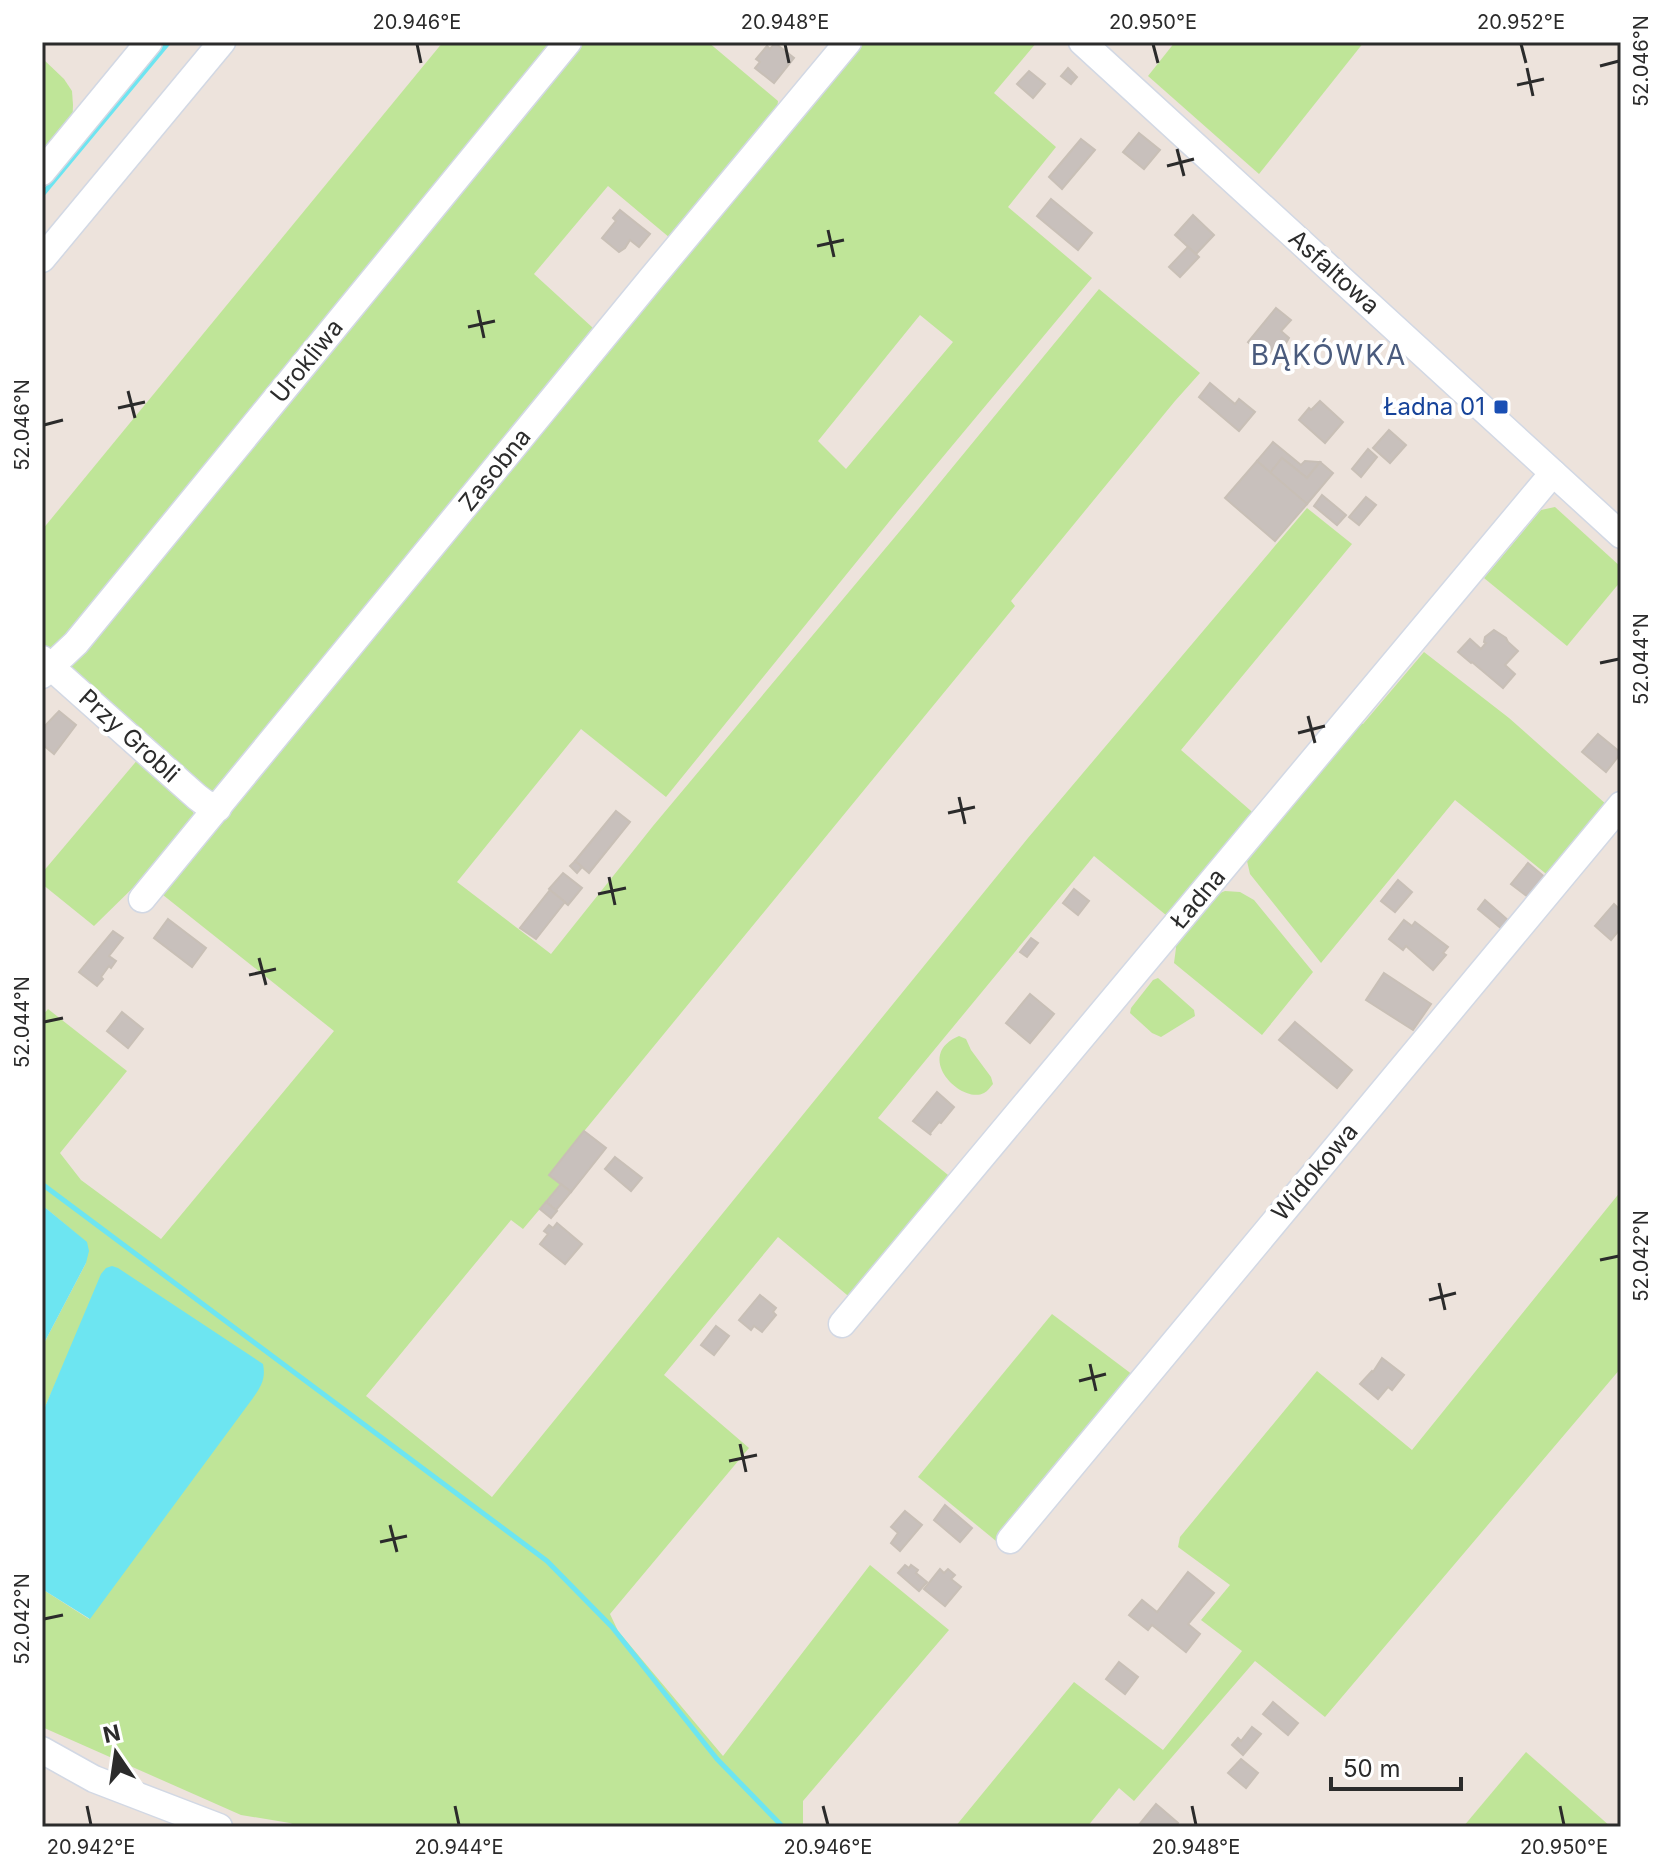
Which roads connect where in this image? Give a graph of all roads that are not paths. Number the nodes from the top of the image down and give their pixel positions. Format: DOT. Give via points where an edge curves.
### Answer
graph roads {
  1 [pos="149,42"];
  2 [pos="222,42"];
  3 [pos="568,42"];
  4 [pos="848,42"];
  5 [pos="1082,42"];
  6 [pos="42,172"];
  7 [pos="42,259"];
  8 [pos="1553,473"];
  9 [pos="1621,535"];
  10 [pos="45,666"];
  11 [pos="1621,805"];
  12 [pos="218,808"];
  13 [pos="142,899"];
  14 [pos="842,1324"];
  15 [pos="1010,1540"];
  16 [pos="42,1750"];
  17 [pos="219,1827"];
  1 -- 6 [label="street"];
  2 -- 7 [label="street"];
  3 -- 10 [label="street, Urokliwa" via="76,643"];
  4 -- 12 [label="street, Zasobna"];
  5 -- 8 [label="street, Asfaltowa"];
  8 -- 9 [label="street, Asfaltowa"];
  8 -- 14 [label="street, Ładna"];
  10 -- 12 [label="street, Przy Grobli" via="197,797"];
  11 -- 15 [label="street, Widokowa"];
  12 -- 13 [label="street, Zasobna"];
  16 -- 17 [label="street" via="94,1779"];
}
